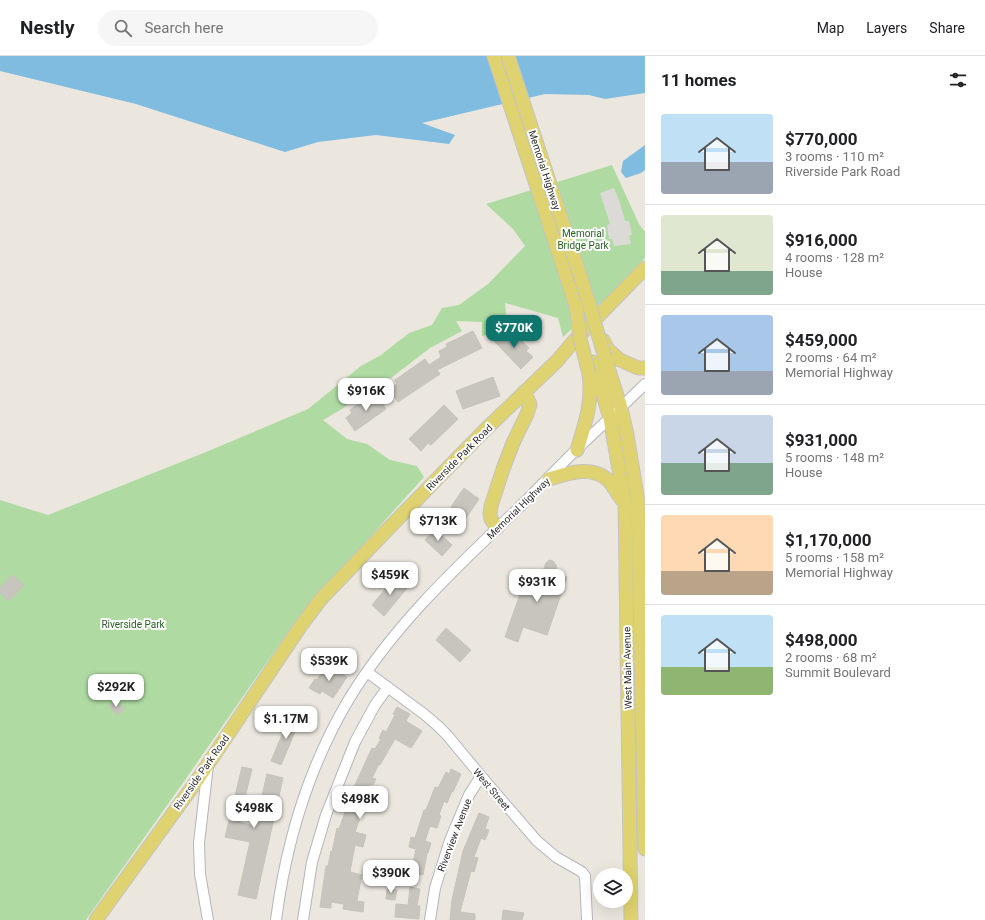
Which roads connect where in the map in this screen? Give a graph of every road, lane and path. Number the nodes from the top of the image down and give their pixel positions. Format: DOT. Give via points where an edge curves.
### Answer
graph roads {
  1 [pos="494,56"];
  2 [pos="508,56"];
  3 [pos="641,272"];
  4 [pos="576,306"];
  5 [pos="596,330"];
  6 [pos="599,360"];
  7 [pos="645,368"];
  8 [pos="645,384"];
  9 [pos="524,392"];
  10 [pos="621,408"];
  11 [pos="610,418"];
  12 [pos="577,450"];
  13 [pos="548,479"];
  14 [pos="625,504"];
  15 [pos="497,528"];
  16 [pos="367,672"];
  17 [pos="388,686"];
  18 [pos="209,762"];
  19 [pos="481,776"];
  20 [pos="645,849"];
  21 [pos="96,920"];
  22 [pos="208,920"];
  23 [pos="278,920"];
  24 [pos="303,920"];
  25 [pos="430,920"];
  26 [pos="587,920"];
  27 [pos="631,920"];
  1 -- 4 [label="main road, Memorial Highway"];
  2 -- 5 [label="main road, Memorial Highway, bridge"];
  3 -- 9 [label="main road, Riverside Park Road"];
  4 -- 6 [label="main road, Memorial Highway, bridge"];
  4 -- 12 [label="main road, bridge" via="591,394"];
  5 -- 6 [label="main road, Memorial Highway, bridge"];
  5 -- 7 [label="main road, bridge" via="608,350 620,360 638,368"];
  6 -- 10 [label="main road, Memorial Highway"];
  6 -- 11 [label="main road, Memorial Highway"];
  8 -- 10 [label="street"];
  9 -- 15 [label="main road" via="530,404 503,469 491,506 491,519"];
  9 -- 18 [label="main road, Riverside Park Road" via="320,600"];
  10 -- 11 [label="street, Memorial Highway"];
  10 -- 20 [label="main road, West Main Avenue" via="638,501"];
  11 -- 12 [label="street, Memorial Highway"];
  11 -- 14 [label="main road, West Main Avenue"];
  12 -- 13 [label="street, Memorial Highway"];
  13 -- 14 [label="main road" via="577,472 592,472 606,479"];
  13 -- 15 [label="street, Memorial Highway"];
  14 -- 27 [label="main road, West Main Avenue"];
  15 -- 16 [label="street, Memorial Highway" via="427,597"];
  16 -- 17 [label="street, West Street"];
  16 -- 23 [label="street, Memorial Highway" via="334,726 303,798 287,859"];
  17 -- 19 [label="street, West Street" via="434,722"];
  17 -- 24 [label="street" via="355,742 326,815 312,862"];
  18 -- 21 [label="main road, Riverside Park Road"];
  18 -- 22 [label="street" via="199,843 200,874"];
  19 -- 25 [label="street, Riverview Avenue" via="469,795 450,840 435,888"];
  19 -- 26 [label="street, West Street" via="537,841 586,876"];
}
